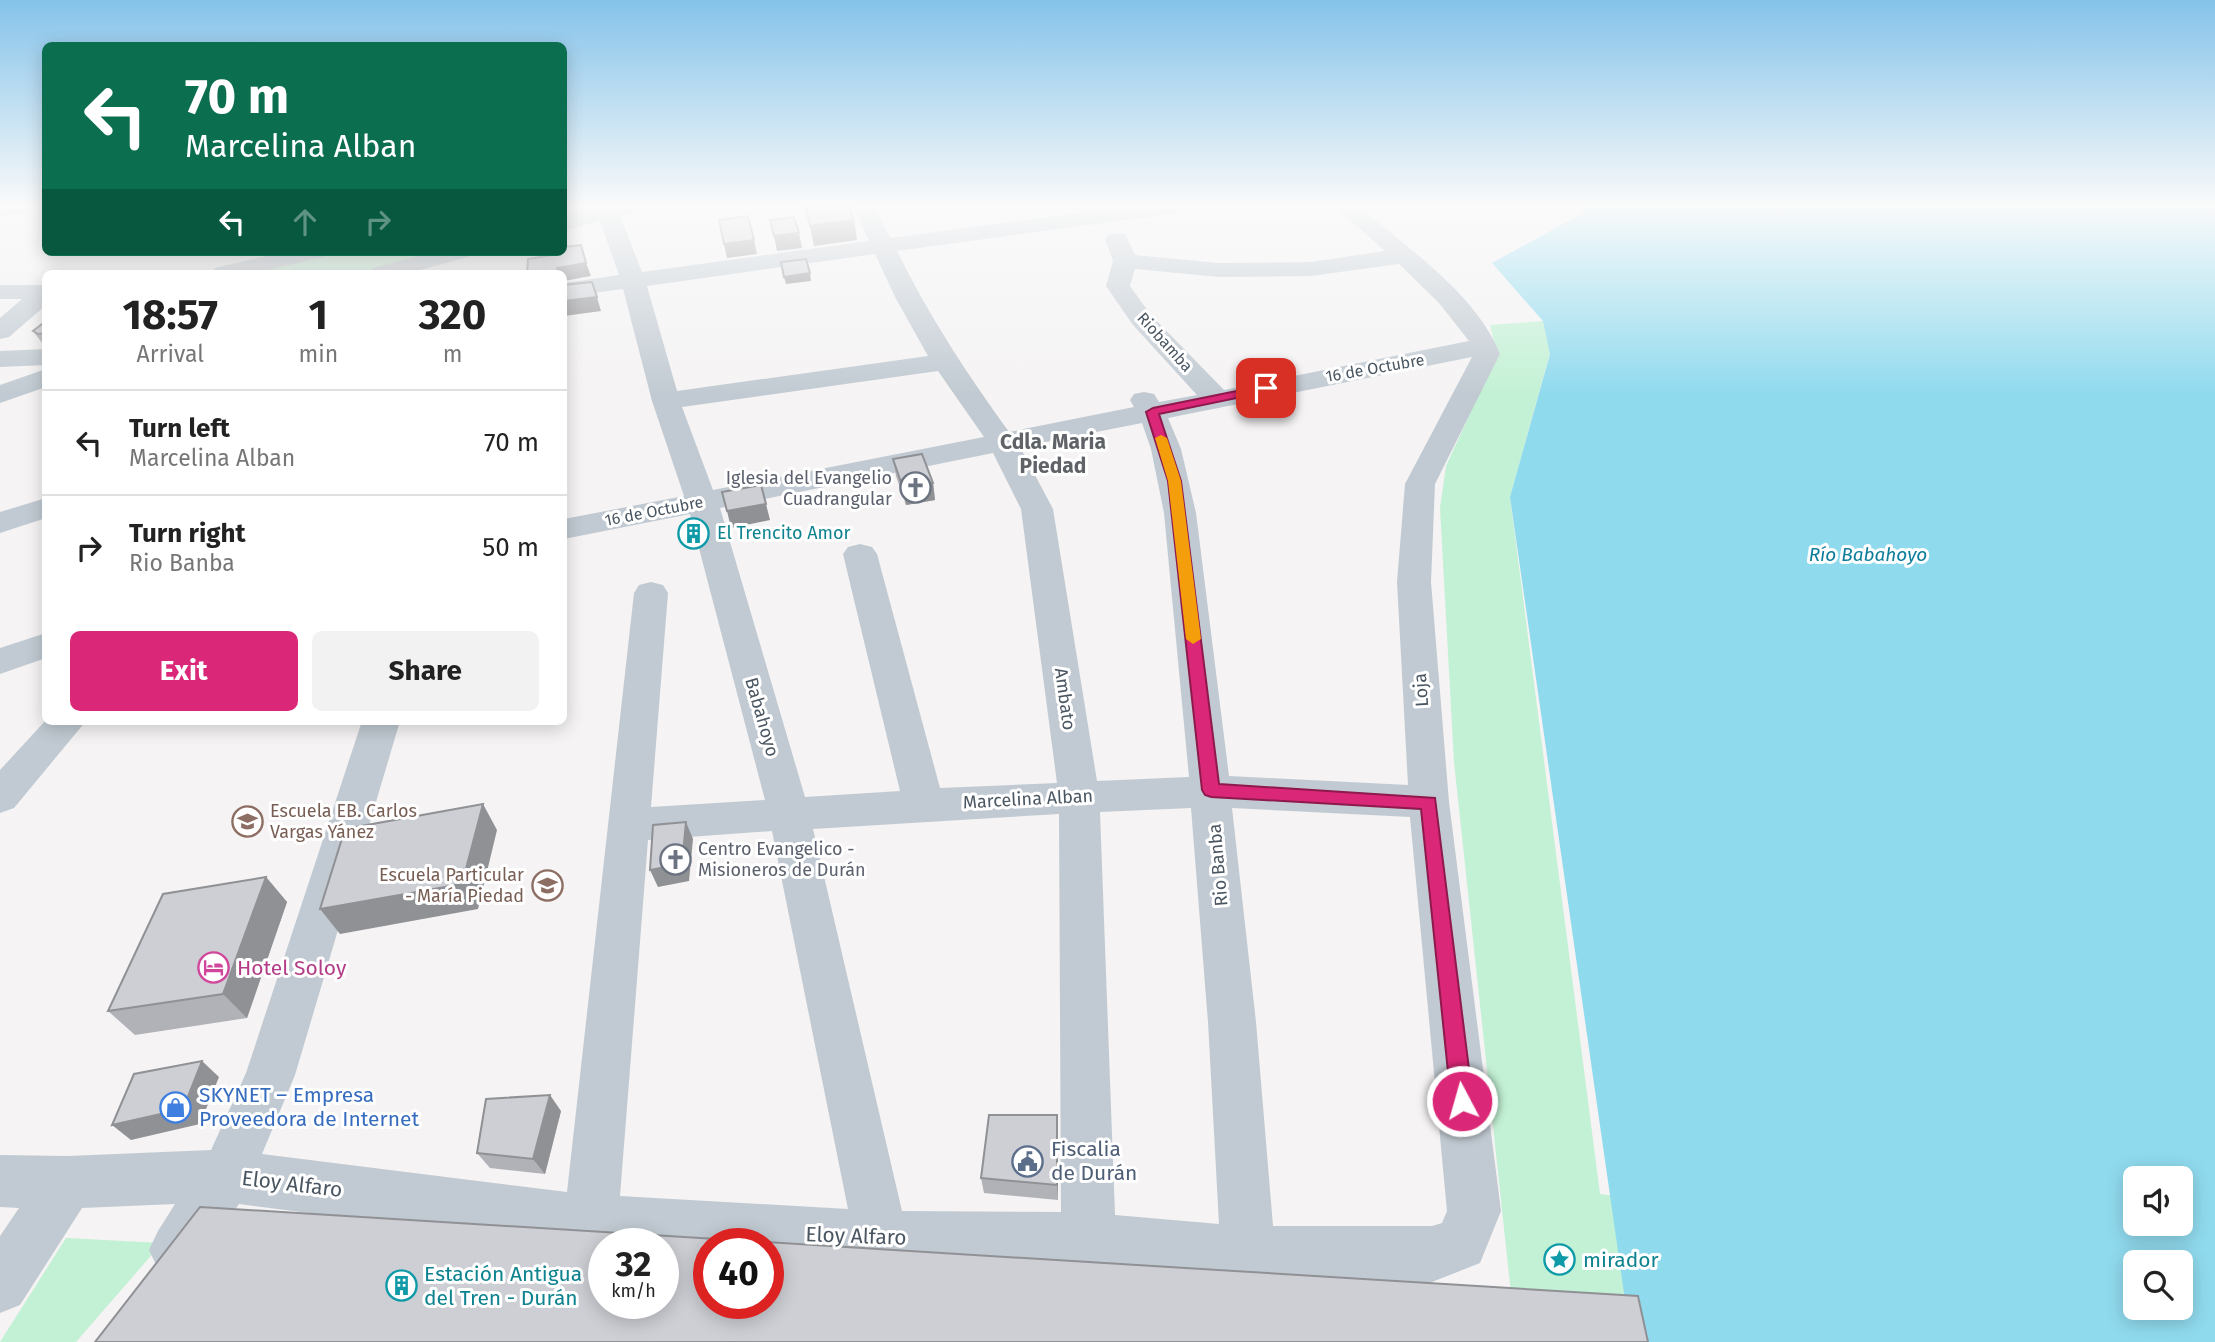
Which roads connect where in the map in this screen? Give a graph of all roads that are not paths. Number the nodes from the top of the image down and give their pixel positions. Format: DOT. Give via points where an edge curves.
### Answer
graph roads {
  1 [pos="630,270"];
  2 [pos="707,270"];
  3 [pos="894,270"];
  4 [pos="1123,270"];
  5 [pos="1215,270"];
  6 [pos="1253,270"];
  7 [pos="1417,270"];
  8 [pos="633,279"];
  9 [pos="567,290"];
  10 [pos="0,292"];
  11 [pos="42,292"];
  12 [pos="42,295"];
  13 [pos="0,331"];
  14 [pos="1483,341"];
  15 [pos="0,359"];
  16 [pos="945,362"];
  17 [pos="42,372"];
  18 [pos="42,372"];
  19 [pos="42,373"];
  20 [pos="0,387"];
  21 [pos="1211,392"];
  22 [pos="0,395"];
  23 [pos="666,401"];
  24 [pos="1148,406"];
  25 [pos="998,436"];
  26 [pos="700,495"];
  27 [pos="42,508"];
  28 [pos="567,515"];
  29 [pos="0,523"];
  30 [pos="567,528"];
  31 [pos="860,554"];
  32 [pos="651,593"];
  33 [pos="42,646"];
  34 [pos="0,661"];
  35 [pos="63,725"];
  36 [pos="380,725"];
  37 [pos="1211,790"];
  38 [pos="1079,796"];
  39 [pos="0,797"];
  40 [pos="1429,802"];
  41 [pos="925,805"];
  42 [pos="789,813"];
  43 [pos="629,825"];
  44 [pos="226,1176"];
  45 [pos="0,1181"];
  46 [pos="68,1182"];
  47 [pos="591,1222"];
  48 [pos="881,1238"];
  49 [pos="1089,1240"];
  50 [pos="1461,1244"];
  51 [pos="1248,1254"];
  52 [pos="0,1285"];
  53 [pos="152,1287"];
  1 -- 8 [label="street, Babahoyo"];
  2 -- 8 [label="street"];
  3 -- 16 [label="street, Ambato"];
  4 -- 21 [label="street, Riobamba" via="1118,286 1142,320"];
  5 -- 6 [label="street"];
  7 -- 14 [label="street" via="1469,319"];
  8 -- 9 [label="street"];
  8 -- 23 [label="street, Babahoyo"];
  10 -- 11 [label="street"];
  12 -- 13 [label="street"];
  14 -- 21 [label="street, 16 de Octubre"];
  14 -- 40 [label="street, Loja" via="1487,354 1420,484 1414,582"];
  15 -- 17 [label="street"];
  16 -- 23 [label="street"];
  16 -- 25 [label="street, Ambato"];
  18 -- 20 [label="street"];
  19 -- 22 [label="street"];
  21 -- 24 [label="street, 16 de Octubre"];
  23 -- 26 [label="street, Babahoyo"];
  24 -- 25 [label="street, 16 de Octubre"];
  24 -- 37 [label="street, Rio Banba" via="1175,481"];
  25 -- 26 [label="street, 16 de Octubre"];
  25 -- 38 [label="street, Ambato" via="1037,509"];
  26 -- 28 [label="street, 16 de Octubre"];
  26 -- 30 [label="street, 16 de Octubre"];
  26 -- 42 [label="street, Babahoyo"];
  27 -- 29 [label="street"];
  31 -- 41 [label="street"];
  32 -- 43 [label="street"];
  33 -- 34 [label="street"];
  35 -- 39 [label="street"];
  36 -- 44 [label="street" via="270,1075"];
  37 -- 38 [label="street, Marcelina Alban"];
  37 -- 40 [label="street, Marcelina Alban"];
  37 -- 51 [label="street, Rio Banba"];
  38 -- 41 [label="street, Marcelina Alban"];
  38 -- 49 [label="street, Ambato"];
  40 -- 50 [label="street, Loja" via="1475,1211"];
  41 -- 42 [label="street, Marcelina Alban"];
  42 -- 43 [label="street, Marcelina Alban"];
  42 -- 48 [label="street, Babahoyo"];
  43 -- 47 [label="street"];
  44 -- 46 [label="street, Eloy Alfaro"];
  44 -- 47 [label="street, Eloy Alfaro"];
  44 -- 53 [label="street"];
  45 -- 46 [label="street, Eloy Alfaro"];
  46 -- 52 [label="street"];
  47 -- 48 [label="street, Eloy Alfaro"];
  48 -- 49 [label="street, Eloy Alfaro"];
  49 -- 51 [label="street, Eloy Alfaro"];
  50 -- 51 [label="street, Eloy Alfaro" via="1432,1254"];
}
